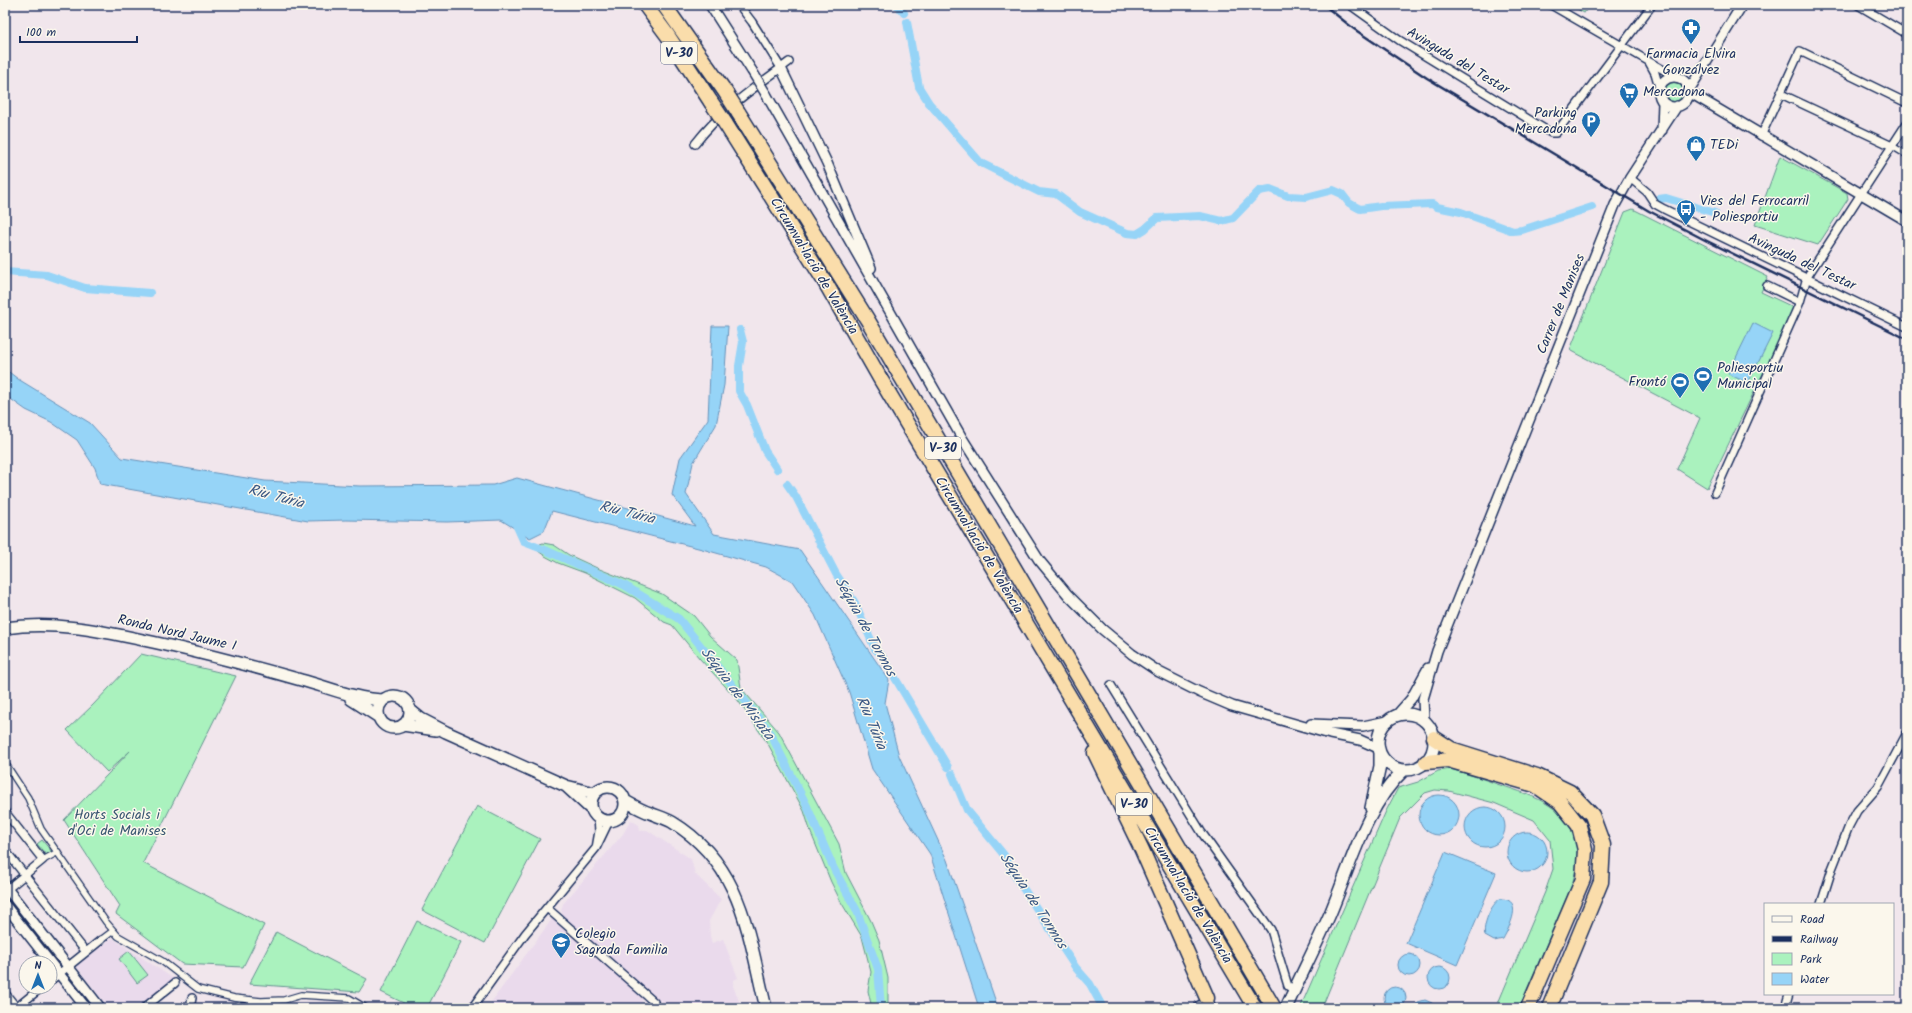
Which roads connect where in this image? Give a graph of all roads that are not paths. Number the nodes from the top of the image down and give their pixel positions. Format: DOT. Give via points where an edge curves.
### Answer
graph roads {
  1 [pos="645,5"];
  2 [pos="664,5"];
  3 [pos="668,5"];
  4 [pos="710,5"];
  5 [pos="739,5"];
  6 [pos="1350,5"];
  7 [pos="1551,5"];
  8 [pos="1652,5"];
  9 [pos="1742,5"];
  10 [pos="1858,5"];
  11 [pos="682,28"];
  12 [pos="1907,34"];
  13 [pos="1622,46"];
  14 [pos="1648,60"];
  15 [pos="790,62"];
  16 [pos="780,68"];
  17 [pos="1701,70"];
  18 [pos="1678,78"];
  19 [pos="1659,87"];
  20 [pos="1689,91"];
  21 [pos="1781,94"];
  22 [pos="1663,102"];
  23 [pos="1907,103"];
  24 [pos="1678,106"];
  25 [pos="1907,124"];
  26 [pos="1662,132"];
  27 [pos="1761,136"];
  28 [pos="695,144"];
  29 [pos="1892,146"];
  30 [pos="1907,155"];
  31 [pos="1630,178"];
  32 [pos="1861,194"];
  33 [pos="1907,221"];
  34 [pos="1807,277"];
  35 [pos="876,286"];
  36 [pos="1767,286"];
  37 [pos="1800,302"];
  38 [pos="1907,327"];
  39 [pos="1716,492"];
  40 [pos="1012,600"];
  41 [pos="5,628"];
  42 [pos="1437,651"];
  43 [pos="1111,685"];
  44 [pos="338,692"];
  45 [pos="383,700"];
  46 [pos="410,710"];
  47 [pos="379,717"];
  48 [pos="1391,719"];
  49 [pos="1424,720"];
  50 [pos="1290,722"];
  51 [pos="403,725"];
  52 [pos="446,732"];
  53 [pos="1907,733"];
  54 [pos="1434,738"];
  55 [pos="1379,751"];
  56 [pos="1426,762"];
  57 [pos="5,763"];
  58 [pos="1404,770"];
  59 [pos="566,786"];
  60 [pos="594,793"];
  61 [pos="625,806"];
  62 [pos="5,812"];
  63 [pos="595,814"];
  64 [pos="1368,820"];
  65 [pos="609,821"];
  66 [pos="596,848"];
  67 [pos="5,850"];
  68 [pos="58,852"];
  69 [pos="43,860"];
  70 [pos="25,875"];
  71 [pos="6,888"];
  72 [pos="1822,903"];
  73 [pos="5,905"];
  74 [pos="547,908"];
  75 [pos="113,931"];
  76 [pos="101,940"];
  77 [pos="86,952"];
  78 [pos="67,967"];
  79 [pos="59,973"];
  80 [pos="182,977"];
  81 [pos="175,983"];
  82 [pos="198,989"];
  83 [pos="1294,990"];
  84 [pos="5,993"];
  85 [pos="32,995"];
  86 [pos="1789,995"];
  87 [pos="192,998"];
  88 [pos="251,1000"];
  89 [pos="1204,1005"];
  90 [pos="16,1008"];
  91 [pos="86,1008"];
  92 [pos="99,1008"];
  93 [pos="144,1008"];
  94 [pos="190,1008"];
  95 [pos="248,1008"];
  96 [pos="366,1008"];
  97 [pos="472,1008"];
  98 [pos="651,1008"];
  99 [pos="766,1008"];
  100 [pos="1255,1008"];
  101 [pos="1274,1008"];
  102 [pos="1286,1008"];
  103 [pos="1528,1008"];
  104 [pos="1549,1008"];
  105 [pos="1784,1008"];
  1 -- 40 [label="highway, Circumval·lació de València / V-30, bridge" via="725,123 825,282"];
  2 -- 11 [label="highway, Circumval·lació de València / V-30"];
  3 -- 11 [label="highway"];
  4 -- 35 [label="street, bridge" via="766,94"];
  5 -- 16 [label="street"];
  6 -- 13 [label="street, Avinguda del Testar" via="1399,40 1556,133"];
  7 -- 13 [label="street"];
  8 -- 13 [label="street"];
  9 -- 17 [label="street"];
  10 -- 12 [label="street"];
  11 -- 101 [label="highway, Circumval·lació de València / V-30, bridge" via="738,112 855,300"];
  13 -- 14 [label="street"];
  14 -- 18 [label="street"];
  14 -- 19 [label="street"];
  15 -- 16 [label="street"];
  16 -- 28 [label="street" via="739,98 710,124"];
  16 -- 35 [label="street" via="845,204"];
  17 -- 18 [label="street"];
  17 -- 20 [label="street"];
  18 -- 19 [label="street" via="1665,79"];
  18 -- 20 [label="street" via="1687,84"];
  19 -- 22 [label="street" via="1659,95"];
  20 -- 24 [label="street" via="1685,102"];
  20 -- 27 [label="street"];
  21 -- 23 [label="street" via="1800,51"];
  21 -- 27 [label="street"];
  21 -- 29 [label="street"];
  22 -- 24 [label="street" via="1670,106"];
  22 -- 26 [label="street"];
  24 -- 26 [label="street, Carrer de Manises"];
  25 -- 29 [label="street"];
  26 -- 31 [label="street, Carrer de Manises"];
  27 -- 32 [label="street"];
  29 -- 30 [label="street"];
  29 -- 32 [label="street"];
  31 -- 34 [label="street, Avinguda del Testar" via="1647,192 1655,204 1763,259"];
  31 -- 42 [label="street, Carrer de Manises" via="1620,194"];
  32 -- 33 [label="street"];
  32 -- 34 [label="street"];
  34 -- 37 [label="street"];
  34 -- 38 [label="street, Avinguda del Testar"];
  35 -- 50 [label="street" via="962,438 1039,560 1068,596 1102,629 1159,672 1232,706"];
  36 -- 37 [label="street"];
  37 -- 39 [label="street"];
  40 -- 89 [label="highway" via="1090,744 1142,850"];
  40 -- 100 [label="highway, Circumval·lació de València / V-30"];
  41 -- 44 [label="main road, Ronda Nord Jaume I" via="52,625 82,628 208,655"];
  42 -- 48 [label="street" via="1411,699"];
  42 -- 49 [label="street" via="1423,700"];
  43 -- 83 [label="street" via="1202,832 1271,930 1288,986"];
  44 -- 45 [label="main road, Ronda Nord Jaume I" via="369,700"];
  44 -- 47 [label="main road, Ronda Nord Jaume I"];
  45 -- 46 [label="main road" via="392,696 402,697"];
  45 -- 47 [label="main road" via="378,708"];
  46 -- 51 [label="main road" via="409,719"];
  46 -- 52 [label="main road"];
  47 -- 51 [label="main road" via="388,727 396,728"];
  48 -- 49 [label="main road" via="1410,714"];
  48 -- 50 [label="street" via="1363,726"];
  48 -- 55 [label="main road" via="1380,731"];
  49 -- 54 [label="main road"];
  50 -- 55 [label="street" via="1360,740"];
  51 -- 52 [label="main road"];
  52 -- 59 [label="main road"];
  53 -- 72 [label="street" via="1878,787 1857,811 1849,826"];
  54 -- 56 [label="main road" via="1432,752"];
  54 -- 104 [label="highway" via="1451,749 1543,779 1570,792 1592,815 1603,845 1601,882"];
  55 -- 58 [label="main road" via="1390,765"];
  55 -- 64 [label="main road" via="1380,766"];
  56 -- 58 [label="main road" via="1420,767"];
  56 -- 103 [label="highway" via="1448,760 1535,785 1560,802 1578,826 1585,850 1583,879"];
  57 -- 68 [label="street" via="28,798 41,829"];
  58 -- 64 [label="main road" via="1386,789"];
  59 -- 60 [label="main road"];
  59 -- 63 [label="main road"];
  60 -- 61 [label="main road" via="602,788 614,788 619,791"];
  60 -- 63 [label="main road" via="590,804"];
  61 -- 65 [label="main road" via="615,820"];
  61 -- 99 [label="main road" via="671,822 697,840 717,861 730,881 745,919"];
  62 -- 69 [label="street"];
  63 -- 65 [label="main road"];
  63 -- 66 [label="street" via="599,831"];
  64 -- 83 [label="main road" via="1329,916"];
  65 -- 66 [label="street"];
  66 -- 74 [label="street"];
  67 -- 70 [label="street"];
  68 -- 69 [label="street"];
  68 -- 75 [label="street"];
  69 -- 70 [label="street"];
  70 -- 71 [label="street"];
  70 -- 77 [label="street"];
  71 -- 78 [label="street"];
  73 -- 79 [label="street"];
  74 -- 97 [label="street"];
  74 -- 98 [label="street" via="654,1002"];
  75 -- 76 [label="street"];
  75 -- 80 [label="street" via="162,961"];
  76 -- 77 [label="street"];
  77 -- 78 [label="street"];
  78 -- 79 [label="street"];
  78 -- 92 [label="street"];
  79 -- 91 [label="street"];
  80 -- 81 [label="street"];
  80 -- 82 [label="street"];
  81 -- 93 [label="street"];
  82 -- 87 [label="street"];
  82 -- 88 [label="street"];
  83 -- 102 [label="main road"];
  84 -- 90 [label="street"];
  85 -- 90 [label="street"];
  86 -- 105 [label="street"];
  87 -- 94 [label="street"];
  88 -- 95 [label="street"];
  88 -- 96 [label="street" via="284,1000 300,995 349,998"];
}
